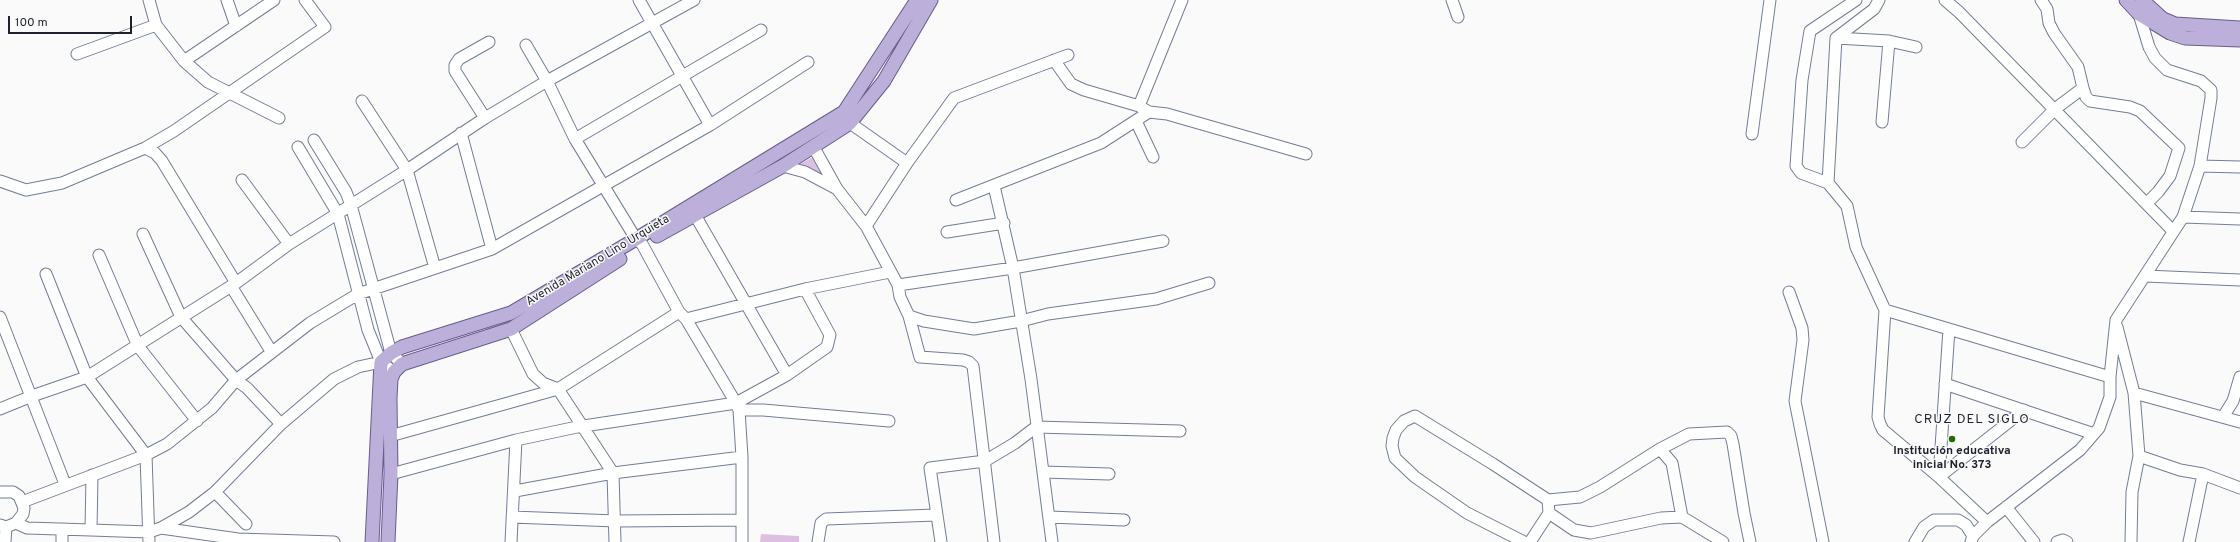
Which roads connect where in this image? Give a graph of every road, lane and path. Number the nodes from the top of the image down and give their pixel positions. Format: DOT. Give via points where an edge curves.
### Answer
graph roads {
  1 [pos="149,0"];
  2 [pos="227,0"];
  3 [pos="274,0"];
  4 [pos="305,0"];
  5 [pos="639,0"];
  6 [pos="694,0"];
  7 [pos="917,0"];
  8 [pos="931,0"];
  9 [pos="1182,0"];
  10 [pos="1452,0"];
  11 [pos="1770,0"];
  12 [pos="1856,0"];
  13 [pos="1879,0"];
  14 [pos="1945,0"];
  15 [pos="2040,0"];
  16 [pos="2126,0"];
  17 [pos="2142,0"];
  18 [pos="2139,14"];
  19 [pos="1458,17"];
  20 [pos="652,24"];
  21 [pos="156,25"];
  22 [pos="236,26"];
  23 [pos="2240,28"];
  24 [pos="761,30"];
  25 [pos="1836,38"];
  26 [pos="2240,40"];
  27 [pos="1889,41"];
  28 [pos="489,42"];
  29 [pos="526,45"];
  30 [pos="1916,47"];
  31 [pos="77,54"];
  32 [pos="1068,55"];
  33 [pos="1054,60"];
  34 [pos="184,61"];
  35 [pos="808,62"];
  36 [pos="683,76"];
  37 [pos="547,81"];
  38 [pos="2083,88"];
  39 [pos="232,93"];
  40 [pos="362,101"];
  41 [pos="1139,106"];
  42 [pos="2055,109"];
  43 [pos="1149,112"];
  44 [pos="279,118"];
  45 [pos="485,118"];
  46 [pos="1136,120"];
  47 [pos="1882,122"];
  48 [pos="850,123"];
  49 [pos="710,125"];
  50 [pos="461,133"];
  51 [pos="1752,134"];
  52 [pos="576,139"];
  53 [pos="314,140"];
  54 [pos="2022,142"];
  55 [pos="813,146"];
  56 [pos="298,147"];
  57 [pos="145,148"];
  58 [pos="1306,154"];
  59 [pos="1153,157"];
  60 [pos="907,163"];
  61 [pos="783,166"];
  62 [pos="2200,166"];
  63 [pos="2240,168"];
  64 [pos="407,170"];
  65 [pos="242,180"];
  66 [pos="0,181"];
  67 [pos="1828,183"];
  68 [pos="604,186"];
  69 [pos="994,186"];
  70 [pos="837,189"];
  71 [pos="956,200"];
  72 [pos="2147,202"];
  73 [pos="351,205"];
  74 [pos="338,214"];
  75 [pos="695,215"];
  76 [pos="2183,217"];
  77 [pos="2240,219"];
  78 [pos="1004,223"];
  79 [pos="866,226"];
  80 [pos="2173,231"];
  81 [pos="947,232"];
  82 [pos="143,234"];
  83 [pos="1163,241"];
  84 [pos="639,242"];
  85 [pos="289,244"];
  86 [pos="492,249"];
  87 [pos="99,255"];
  88 [pos="435,268"];
  89 [pos="1013,268"];
  90 [pos="890,272"];
  91 [pos="46,274"];
  92 [pos="2145,276"];
  93 [pos="2240,280"];
  94 [pos="1209,282"];
  95 [pos="233,285"];
  96 [pos="898,285"];
  97 [pos="373,289"];
  98 [pos="805,290"];
  99 [pos="1789,292"];
  100 [pos="358,294"];
  101 [pos="746,304"];
  102 [pos="1885,310"];
  103 [pos="682,316"];
  104 [pos="909,316"];
  105 [pos="0,317"];
  106 [pos="182,317"];
  107 [pos="2116,320"];
  108 [pos="1021,321"];
  109 [pos="511,329"];
  110 [pos="1949,329"];
  111 [pos="138,346"];
  112 [pos="271,351"];
  113 [pos="391,353"];
  114 [pos="381,362"];
  115 [pos="398,368"];
  116 [pos="787,375"];
  117 [pos="88,377"];
  118 [pos="2110,377"];
  119 [pos="2240,377"];
  120 [pos="236,380"];
  121 [pos="1945,384"];
  122 [pos="558,389"];
  123 [pos="2134,393"];
  124 [pos="32,396"];
  125 [pos="737,406"];
  126 [pos="0,409"];
  127 [pos="2024,410"];
  128 [pos="2223,417"];
  129 [pos="197,421"];
  130 [pos="889,421"];
  131 [pos="2240,422"];
  132 [pos="281,424"];
  133 [pos="584,426"];
  134 [pos="1036,427"];
  135 [pos="1180,431"];
  136 [pos="2094,434"];
  137 [pos="390,436"];
  138 [pos="516,440"];
  139 [pos="1660,449"];
  140 [pos="146,455"];
  141 [pos="2139,456"];
  142 [pos="742,457"];
  143 [pos="985,461"];
  144 [pos="1043,472"];
  145 [pos="613,473"];
  146 [pos="391,474"];
  147 [pos="1109,474"];
  148 [pos="2203,474"];
  149 [pos="92,475"];
  150 [pos="1939,478"];
  151 [pos="65,484"];
  152 [pos="2240,488"];
  153 [pos="515,491"];
  154 [pos="0,492"];
  155 [pos="215,492"];
  156 [pos="1548,500"];
  157 [pos="22,502"];
  158 [pos="2006,506"];
  159 [pos="1549,513"];
  160 [pos="936,515"];
  161 [pos="1682,516"];
  162 [pos="512,517"];
  163 [pos="1049,517"];
  164 [pos="742,520"];
  165 [pos="1124,520"];
  166 [pos="616,521"];
  167 [pos="1986,522"];
  168 [pos="246,524"];
  169 [pos="7,525"];
  170 [pos="161,528"];
  171 [pos="62,529"];
  172 [pos="91,530"];
  173 [pos="149,537"];
  174 [pos="1972,539"];
  175 [pos="238,540"];
  176 [pos="1719,541"];
  177 [pos="5,542"];
  178 [pos="62,542"];
  179 [pos="320,542"];
  180 [pos="334,542"];
  181 [pos="372,542"];
  182 [pos="388,542"];
  183 [pos="511,542"];
  184 [pos="615,542"];
  185 [pos="742,542"];
  186 [pos="818,542"];
  187 [pos="941,542"];
  188 [pos="994,542"];
  189 [pos="1052,542"];
  190 [pos="1524,542"];
  191 [pos="1530,542"];
  192 [pos="1750,542"];
  193 [pos="1823,542"];
  194 [pos="1915,542"];
  195 [pos="2034,542"];
  196 [pos="2057,542"];
  197 [pos="2067,542"];
  198 [pos="2131,542"];
  199 [pos="2190,542"];
  1 -- 21 [label="street"];
  2 -- 22 [label="street"];
  3 -- 22 [label="street"];
  4 -- 39 [label="street" via="325,27"];
  5 -- 20 [label="street"];
  6 -- 20 [label="street"];
  7 -- 84 [label="main road, Avenida Mariano Lino Urquieta" via="844,112"];
  8 -- 48 [label="main road, Avenida Mariano Lino Urquieta" via="884,80"];
  9 -- 41 [label="street"];
  10 -- 19 [label="street"];
  11 -- 51 [label="street"];
  12 -- 67 [label="street" via="1814,27 1808,37 1796,166 1802,173"];
  13 -- 25 [label="street" via="1874,8"];
  14 -- 42 [label="street"];
  15 -- 38 [label="street" via="2048,9 2049,23 2054,33 2078,67"];
  16 -- 18 [label="main road"];
  17 -- 23 [label="main road" via="2163,19 2175,24"];
  18 -- 26 [label="main road" via="2159,28 2185,38"];
  18 -- 62 [label="street" via="2155,58 2167,70 2201,81 2211,90"];
  20 -- 36 [label="street"];
  20 -- 37 [label="street"];
  21 -- 31 [label="street"];
  21 -- 34 [label="street"];
  22 -- 34 [label="street"];
  24 -- 36 [label="street"];
  25 -- 27 [label="street"];
  25 -- 67 [label="street"];
  27 -- 30 [label="street"];
  27 -- 47 [label="street"];
  28 -- 45 [label="street" via="455,65 455,70"];
  29 -- 37 [label="street"];
  32 -- 33 [label="street"];
  33 -- 41 [label="street" via="1071,84"];
  33 -- 60 [label="street" via="954,98"];
  34 -- 39 [label="street" via="208,82"];
  35 -- 49 [label="street"];
  36 -- 49 [label="street"];
  36 -- 52 [label="street"];
  37 -- 45 [label="street"];
  37 -- 52 [label="street"];
  38 -- 42 [label="street"];
  38 -- 72 [label="street" via="2090,101 2140,111 2179,148 2170,176"];
  39 -- 44 [label="street"];
  39 -- 57 [label="street"];
  40 -- 64 [label="street"];
  41 -- 43 [label="street"];
  42 -- 54 [label="street"];
  42 -- 72 [label="street"];
  43 -- 46 [label="street"];
  43 -- 58 [label="street" via="1167,114"];
  45 -- 50 [label="street"];
  46 -- 59 [label="street"];
  46 -- 69 [label="street" via="1101,143"];
  48 -- 55 [label="main road, Avenida Mariano Lino Urquieta"];
  48 -- 60 [label="street"];
  49 -- 68 [label="street"];
  50 -- 64 [label="street"];
  50 -- 86 [label="street"];
  52 -- 68 [label="street"];
  53 -- 73 [label="street" via="346,192"];
  55 -- 61 [label="main road, Avenida Mariano Lino Urquieta"];
  55 -- 70 [label="street"];
  56 -- 74 [label="street"];
  57 -- 66 [label="street" via="62,183 26,190"];
  57 -- 95 [label="street" via="155,153 162,161"];
  60 -- 79 [label="street"];
  61 -- 70 [label="street" via="805,172"];
  61 -- 75 [label="main road, Avenida Mariano Lino Urquieta"];
  62 -- 63 [label="street"];
  62 -- 76 [label="street"];
  64 -- 73 [label="street"];
  64 -- 88 [label="street"];
  65 -- 85 [label="street"];
  67 -- 102 [label="street" via="1846,206 1856,247"];
  68 -- 84 [label="street"];
  68 -- 86 [label="street"];
  69 -- 71 [label="street"];
  69 -- 78 [label="street"];
  70 -- 79 [label="street"];
  72 -- 80 [label="street"];
  73 -- 74 [label="street"];
  73 -- 97 [label="street"];
  74 -- 85 [label="street"];
  74 -- 100 [label="street"];
  75 -- 84 [label="main road, Avenida Mariano Lino Urquieta"];
  75 -- 101 [label="street"];
  76 -- 77 [label="street"];
  76 -- 80 [label="street"];
  78 -- 81 [label="street"];
  78 -- 89 [label="street"];
  79 -- 90 [label="street"];
  80 -- 92 [label="street"];
  82 -- 106 [label="street"];
  83 -- 89 [label="street"];
  84 -- 103 [label="street"];
  84 -- 109 [label="main road, Avenida Mariano Lino Urquieta"];
  84 -- 113 [label="main road, Avenida Mariano Lino Urquieta" via="511,313 402,347"];
  85 -- 95 [label="street"];
  86 -- 88 [label="street"];
  87 -- 111 [label="street"];
  88 -- 97 [label="street"];
  89 -- 96 [label="street"];
  89 -- 108 [label="street"];
  90 -- 96 [label="street"];
  90 -- 98 [label="street"];
  91 -- 117 [label="street"];
  92 -- 93 [label="street"];
  92 -- 107 [label="street"];
  94 -- 108 [label="street" via="1156,299 1048,314"];
  95 -- 106 [label="street"];
  95 -- 112 [label="street"];
  96 -- 104 [label="street" via="900,297"];
  97 -- 100 [label="street"];
  97 -- 113 [label="street"];
  98 -- 101 [label="street"];
  98 -- 116 [label="street" via="830,338 823,350"];
  99 -- 193 [label="street" via="1802,334 1795,401"];
  100 -- 112 [label="street" via="310,323"];
  100 -- 114 [label="street"];
  101 -- 103 [label="street"];
  101 -- 116 [label="street"];
  102 -- 110 [label="street"];
  102 -- 150 [label="street" via="1878,417 1880,424"];
  103 -- 122 [label="street"];
  103 -- 125 [label="street"];
  104 -- 108 [label="street" via="974,329"];
  104 -- 143 [label="street" via="920,357 963,360 973,366"];
  105 -- 124 [label="street"];
  106 -- 111 [label="street"];
  106 -- 120 [label="street"];
  107 -- 118 [label="street"];
  107 -- 123 [label="street"];
  108 -- 134 [label="street"];
  109 -- 115 [label="main road, Avenida Mariano Lino Urquieta"];
  109 -- 122 [label="street" via="533,374 543,383"];
  110 -- 118 [label="street"];
  110 -- 121 [label="street"];
  111 -- 117 [label="street"];
  111 -- 129 [label="street"];
  112 -- 120 [label="street"];
  113 -- 114 [label="main road, Avenida Mariano Lino Urquieta"];
  113 -- 115 [label="street"];
  114 -- 115 [label="street"];
  114 -- 132 [label="street" via="358,367 334,379"];
  114 -- 181 [label="main road"];
  115 -- 137 [label="main road" via="391,379"];
  116 -- 125 [label="street"];
  117 -- 124 [label="street"];
  117 -- 140 [label="street"];
  118 -- 136 [label="street" via="2110,397 2099,428"];
  119 -- 128 [label="street" via="2233,401"];
  120 -- 129 [label="street" via="220,400"];
  120 -- 132 [label="street"];
  121 -- 127 [label="street"];
  121 -- 150 [label="street"];
  122 -- 133 [label="street"];
  122 -- 137 [label="street"];
  123 -- 128 [label="street"];
  123 -- 141 [label="street"];
  124 -- 126 [label="street"];
  124 -- 151 [label="street"];
  125 -- 130 [label="street"];
  125 -- 133 [label="street"];
  125 -- 142 [label="street"];
  127 -- 136 [label="street"];
  127 -- 150 [label="street"];
  128 -- 131 [label="street"];
  129 -- 140 [label="street" via="167,444"];
  132 -- 155 [label="street"];
  133 -- 138 [label="street"];
  133 -- 145 [label="street"];
  134 -- 135 [label="street"];
  134 -- 143 [label="street"];
  134 -- 144 [label="street"];
  136 -- 158 [label="street" via="2080,450"];
  137 -- 146 [label="main road"];
  138 -- 146 [label="street"];
  138 -- 153 [label="street"];
  139 -- 156 [label="street" via="1580,497"];
  139 -- 161 [label="street" via="1672,463"];
  139 -- 192 [label="street" via="1689,434 1721,431 1731,436"];
  140 -- 149 [label="street"];
  140 -- 173 [label="street"];
  141 -- 148 [label="street" via="2180,470"];
  141 -- 198 [label="street" via="2132,492"];
  142 -- 145 [label="street"];
  142 -- 164 [label="street"];
  143 -- 160 [label="street" via="930,468"];
  143 -- 188 [label="street"];
  144 -- 147 [label="street"];
  144 -- 163 [label="street"];
  145 -- 153 [label="street"];
  145 -- 166 [label="street"];
  146 -- 182 [label="main road"];
  148 -- 152 [label="street"];
  148 -- 199 [label="street"];
  149 -- 151 [label="street"];
  149 -- 172 [label="street"];
  150 -- 167 [label="street"];
  151 -- 157 [label="street"];
  153 -- 162 [label="street"];
  154 -- 157 [label="street" via="13,492"];
  155 -- 168 [label="street"];
  155 -- 170 [label="street" via="189,512"];
  156 -- 159 [label="street"];
  156 -- 190 [label="street" via="1415,416 1408,418 1396,430 1392,446 1395,458 1415,477 1467,513"];
  157 -- 169 [label="street" via="23,514"];
  158 -- 167 [label="street"];
  158 -- 195 [label="street"];
  159 -- 161 [label="street" via="1574,530 1583,532"];
  159 -- 191 [label="street"];
  160 -- 186 [label="street" via="826,519 820,523"];
  160 -- 187 [label="street"];
  161 -- 176 [label="street"];
  162 -- 166 [label="street"];
  162 -- 183 [label="street"];
  163 -- 165 [label="street"];
  163 -- 189 [label="street"];
  164 -- 166 [label="street"];
  164 -- 185 [label="street"];
  166 -- 184 [label="street"];
  167 -- 174 [label="street"];
  169 -- 171 [label="street"];
  169 -- 177 [label="street"];
  170 -- 173 [label="street"];
  170 -- 175 [label="street"];
  171 -- 172 [label="street"];
  171 -- 178 [label="street"];
  172 -- 173 [label="street"];
  174 -- 194 [label="street" via="1966,525 1958,520 1934,520 1924,527"];
  175 -- 179 [label="street"];
  179 -- 180 [label="street"];
  196 -- 197 [label="street"];
}
